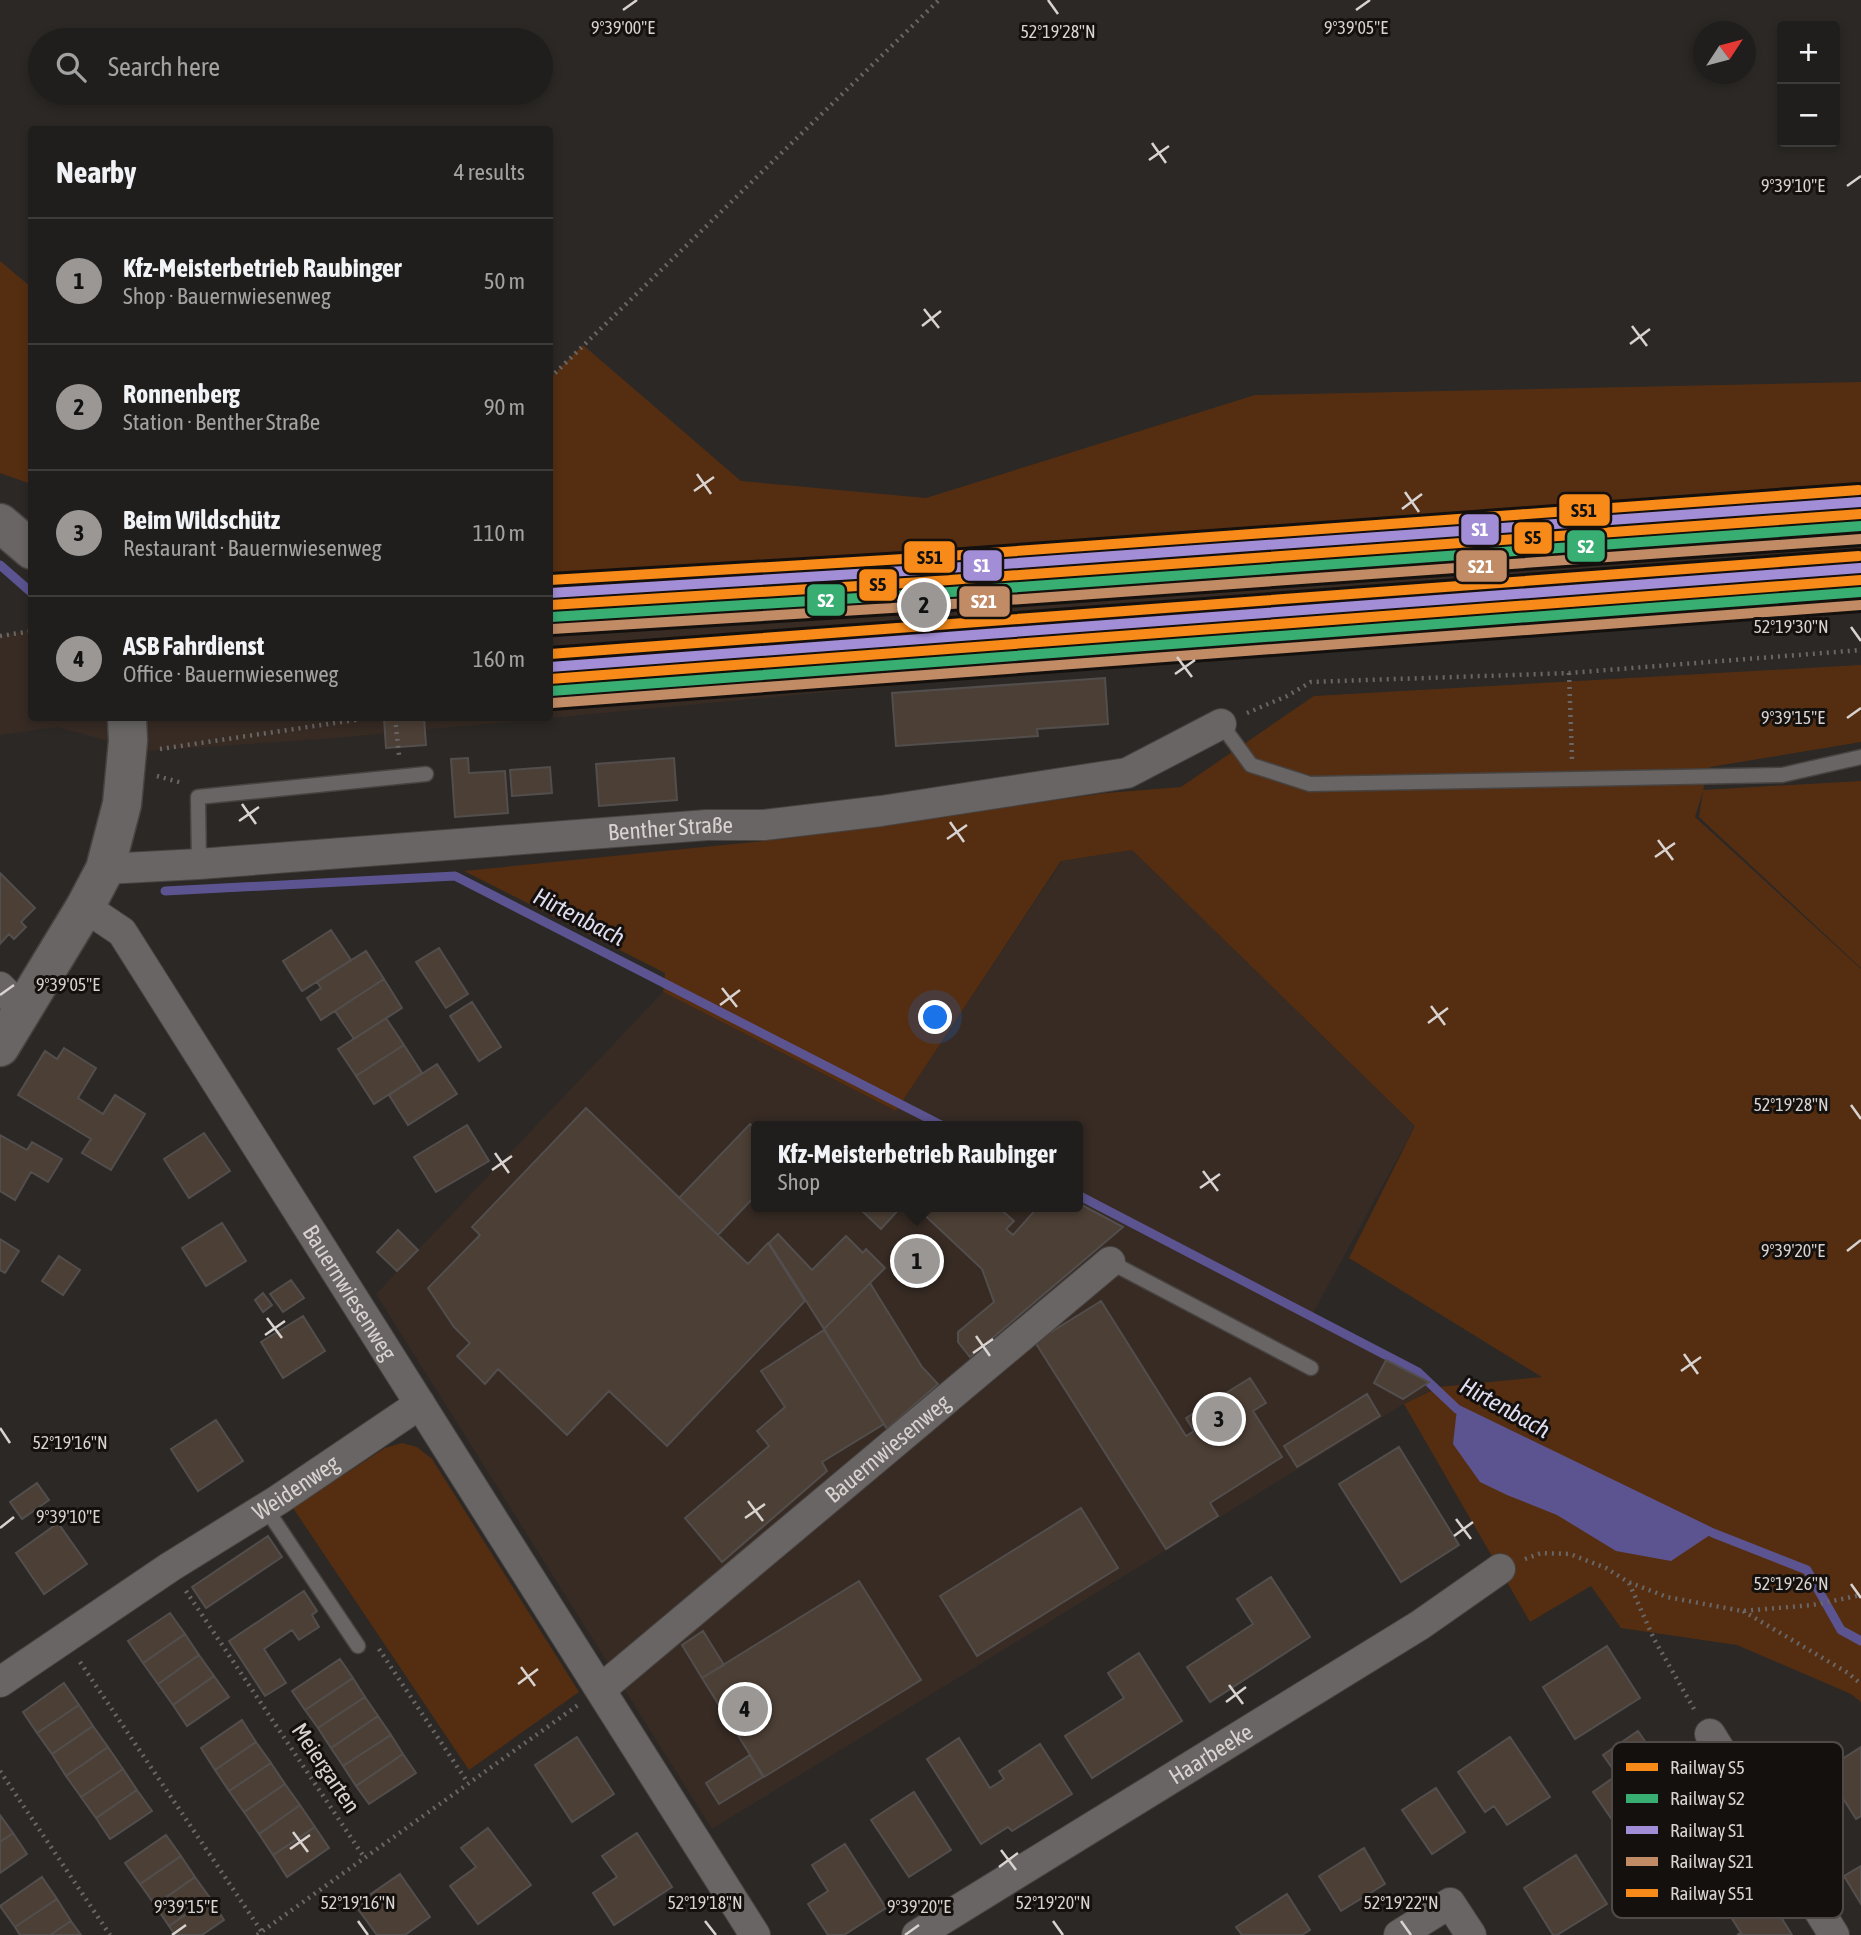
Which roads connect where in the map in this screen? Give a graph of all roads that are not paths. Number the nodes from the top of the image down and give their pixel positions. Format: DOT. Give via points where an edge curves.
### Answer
graph roads {
  1 [pos="0,523"];
  2 [pos="28,547"];
  3 [pos="127,721"];
  4 [pos="1221,724"];
  5 [pos="1861,757"];
  6 [pos="426,774"];
  7 [pos="199,864"];
  8 [pos="105,869"];
  9 [pos="85,907"];
  10 [pos="11,998"];
  11 [pos="0,1047"];
  12 [pos="1110,1262"];
  13 [pos="1311,1368"];
  14 [pos="420,1404"];
  15 [pos="265,1507"];
  16 [pos="1500,1569"];
  17 [pos="358,1646"];
  18 [pos="0,1682"];
  19 [pos="601,1689"];
  20 [pos="1710,1734"];
  21 [pos="1715,1742"];
  22 [pos="1824,1918"];
  23 [pos="755,1935"];
  24 [pos="917,1935"];
  25 [pos="1399,1935"];
  26 [pos="1471,1935"];
  27 [pos="1834,1935"];
  1 -- 2 [label="street"];
  3 -- 8 [label="street" via="122,804"];
  4 -- 5 [label="lane" via="1251,765 1310,784 1782,775"];
  4 -- 7 [label="street, Benther Straße" via="1127,773 881,811 764,825 707,825"];
  6 -- 7 [label="lane" via="198,797"];
  7 -- 8 [label="street, Benther Straße"];
  8 -- 9 [label="street"];
  9 -- 10 [label="street"];
  9 -- 14 [label="street, Bauernwiesenweg" via="122,932"];
  10 -- 11 [label="street"];
  12 -- 13 [label="lane"];
  12 -- 19 [label="street, Bauernwiesenweg"];
  14 -- 15 [label="street, Weidenweg"];
  14 -- 19 [label="street, Bauernwiesenweg"];
  15 -- 17 [label="lane"];
  15 -- 18 [label="street, Weidenweg"];
  16 -- 24 [label="street, Haarbeeke" via="1420,1625"];
  19 -- 23 [label="street, Bauernwiesenweg"];
  20 -- 21 [label="street"];
  22 -- 27 [label="street"];
  25 -- 26 [label="street" via="1450,1903"];
}
